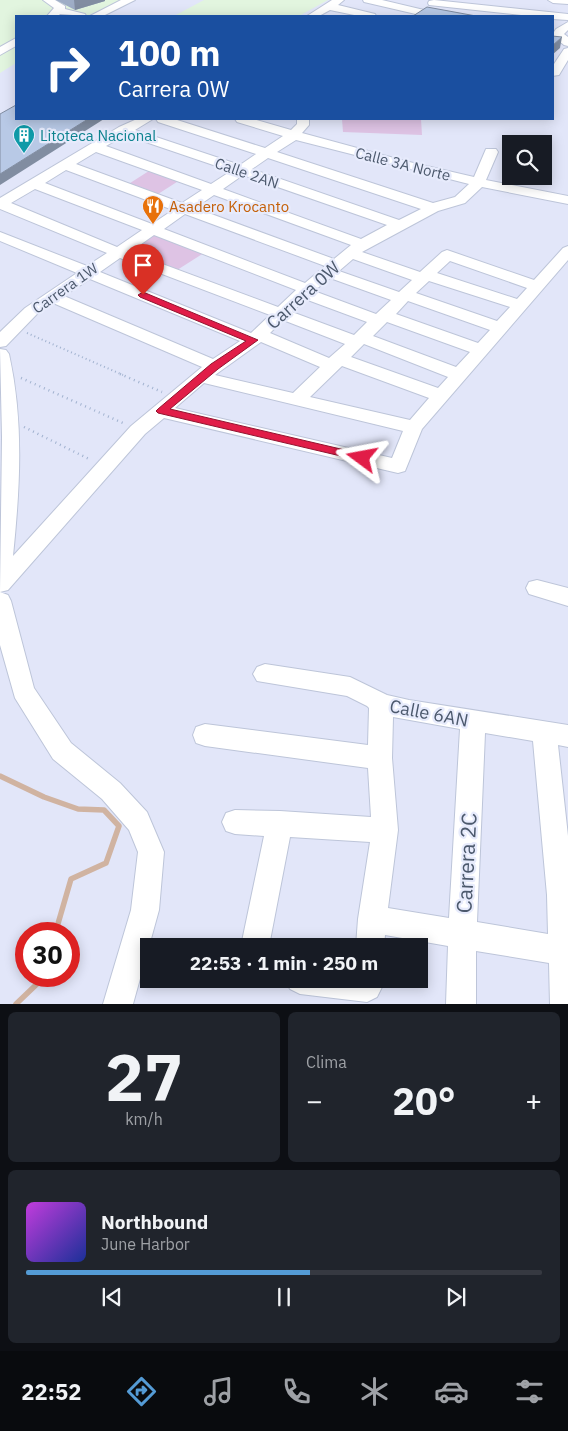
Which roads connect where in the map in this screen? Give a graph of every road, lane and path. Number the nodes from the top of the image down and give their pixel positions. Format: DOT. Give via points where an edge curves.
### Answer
graph roads {
  1 [pos="48,0"];
  2 [pos="130,0"];
  3 [pos="338,0"];
  4 [pos="368,0"];
  5 [pos="553,0"];
  6 [pos="434,1"];
  7 [pos="568,2"];
  8 [pos="328,6"];
  9 [pos="55,14"];
  10 [pos="416,14"];
  11 [pos="68,15"];
  12 [pos="97,15"];
  13 [pos="314,15"];
  14 [pos="367,15"];
  15 [pos="551,15"];
  16 [pos="554,15"];
  17 [pos="568,17"];
  18 [pos="568,25"];
  19 [pos="568,43"];
  20 [pos="568,51"];
  21 [pos="554,72"];
  22 [pos="145,120"];
  23 [pos="165,120"];
  24 [pos="244,120"];
  25 [pos="303,120"];
  26 [pos="124,130"];
  27 [pos="294,136"];
  28 [pos="95,147"];
  29 [pos="490,152"];
  30 [pos="266,153"];
  31 [pos="66,165"];
  32 [pos="240,171"];
  33 [pos="33,183"];
  34 [pos="478,183"];
  35 [pos="526,185"];
  36 [pos="211,190"];
  37 [pos="523,192"];
  38 [pos="568,200"];
  39 [pos="0,204"];
  40 [pos="433,208"];
  41 [pos="182,209"];
  42 [pos="400,225"];
  43 [pos="153,229"];
  44 [pos="0,236"];
  45 [pos="356,248"];
  46 [pos="568,251"];
  47 [pos="117,252"];
  48 [pos="332,268"];
  49 [pos="88,272"];
  50 [pos="425,276"];
  51 [pos="537,286"];
  52 [pos="305,291"];
  53 [pos="52,296"];
  54 [pos="404,297"];
  55 [pos="521,305"];
  56 [pos="282,314"];
  57 [pos="382,318"];
  58 [pos="15,328"];
  59 [pos="500,328"];
  60 [pos="256,338"];
  61 [pos="359,340"];
  62 [pos="0,342"];
  63 [pos="481,350"];
  64 [pos="2,362"];
  65 [pos="335,362"];
  66 [pos="208,372"];
  67 [pos="460,375"];
  68 [pos="441,396"];
  69 [pos="177,398"];
  70 [pos="297,400"];
  71 [pos="161,411"];
  72 [pos="11,420"];
  73 [pos="414,427"];
  74 [pos="138,430"];
  75 [pos="104,466"];
  76 [pos="0,576"];
  77 [pos="0,584"];
  78 [pos="537,588"];
  79 [pos="568,597"];
  80 [pos="0,601"];
  81 [pos="265,674"];
  82 [pos="381,704"];
  83 [pos="473,722"];
  84 [pos="556,734"];
  85 [pos="205,735"];
  86 [pos="380,758"];
  87 [pos="560,811"];
  88 [pos="235,822"];
  89 [pos="280,823"];
  90 [pos="385,830"];
  91 [pos="564,896"];
  92 [pos="372,919"];
  93 [pos="462,934"];
  94 [pos="142,938"];
  95 [pos="257,938"];
  96 [pos="371,938"];
  97 [pos="562,952"];
  98 [pos="140,955"];
  99 [pos="118,1004"];
  100 [pos="461,1004"];
  101 [pos="565,1004"];
  1 -- 9 [label="street" via="61,8"];
  2 -- 12 [label="street"];
  3 -- 8 [label="street"];
  4 -- 10 [label="street"];
  5 -- 7 [label="street"];
  6 -- 10 [label="street"];
  6 -- 15 [label="street"];
  8 -- 13 [label="street"];
  8 -- 14 [label="street"];
  9 -- 11 [label="street"];
  16 -- 17 [label="street"];
  18 -- 19 [label="street" via="558,35"];
  20 -- 21 [label="street"];
  22 -- 26 [label="street"];
  23 -- 30 [label="street"];
  24 -- 27 [label="street, Calle 3A Norte"];
  25 -- 27 [label="street"];
  26 -- 28 [label="street"];
  26 -- 32 [label="street, Calle 2AN"];
  27 -- 30 [label="street, Carrera 1W"];
  27 -- 34 [label="street, Calle 3A Norte"];
  28 -- 31 [label="street"];
  28 -- 36 [label="street"];
  29 -- 34 [label="street"];
  30 -- 32 [label="street, Carrera 1W"];
  30 -- 40 [label="street"];
  31 -- 33 [label="street"];
  31 -- 41 [label="street"];
  32 -- 36 [label="street, Carrera 1W"];
  32 -- 42 [label="street, Calle 2AN"];
  33 -- 39 [label="street"];
  33 -- 43 [label="street"];
  34 -- 37 [label="street, Calle 3A Norte"];
  34 -- 40 [label="street, Carrera 0W" via="460,200"];
  35 -- 37 [label="street"];
  36 -- 41 [label="street, Carrera 1W"];
  36 -- 45 [label="street"];
  37 -- 38 [label="street, Calle 3A Norte"];
  39 -- 47 [label="street"];
  40 -- 42 [label="street, Carrera 0W"];
  41 -- 43 [label="street, Carrera 1W"];
  41 -- 48 [label="street"];
  42 -- 45 [label="street, Carrera 0W"];
  43 -- 47 [label="street, Carrera 1W"];
  43 -- 52 [label="street"];
  44 -- 49 [label="street"];
  45 -- 48 [label="street, Carrera 0W"];
  45 -- 50 [label="street"];
  46 -- 51 [label="street"];
  47 -- 49 [label="street, Carrera 1W"];
  47 -- 56 [label="street"];
  48 -- 52 [label="street, Carrera 0W"];
  48 -- 54 [label="street"];
  49 -- 53 [label="street, Carrera 1W"];
  49 -- 60 [label="street"];
  50 -- 51 [label="street" via="447,255"];
  50 -- 54 [label="street"];
  50 -- 55 [label="street"];
  51 -- 55 [label="street"];
  52 -- 56 [label="street, Carrera 0W"];
  52 -- 57 [label="street"];
  53 -- 58 [label="street, Carrera 1W"];
  53 -- 66 [label="street"];
  54 -- 57 [label="street"];
  54 -- 59 [label="street"];
  55 -- 59 [label="street"];
  56 -- 60 [label="street, Carrera 0W"];
  56 -- 61 [label="street"];
  57 -- 61 [label="street"];
  57 -- 63 [label="street"];
  58 -- 62 [label="street, Carrera 1W"];
  58 -- 69 [label="path"];
  59 -- 63 [label="street"];
  60 -- 65 [label="street"];
  60 -- 66 [label="street, Carrera 0W"];
  61 -- 65 [label="street"];
  61 -- 67 [label="street"];
  63 -- 67 [label="street"];
  64 -- 72 [label="street"];
  64 -- 74 [label="path"];
  65 -- 68 [label="street"];
  65 -- 70 [label="street"];
  66 -- 69 [label="street, Carrera 0W"];
  66 -- 70 [label="street"];
  67 -- 68 [label="street"];
  68 -- 73 [label="street"];
  69 -- 71 [label="street, Carrera 0W"];
  70 -- 73 [label="street"];
  71 -- 73 [label="street" via="398,466"];
  71 -- 74 [label="street, Carrera 0W"];
  72 -- 75 [label="path"];
  72 -- 76 [label="street"];
  74 -- 75 [label="street, Carrera 0W"];
  75 -- 77 [label="street, Carrera 0W"];
  78 -- 79 [label="street"];
  80 -- 94 [label="street" via="23,691 62,751 111,791 131,812 145,834 151,852 151,870"];
  81 -- 82 [label="street, Calle 6AN" via="350,687"];
  82 -- 83 [label="street, Calle 6AN"];
  82 -- 86 [label="street"];
  83 -- 84 [label="street, Calle 6AN"];
  83 -- 93 [label="street, Carrera 2C"];
  84 -- 87 [label="street"];
  85 -- 86 [label="street"];
  86 -- 90 [label="street"];
  87 -- 91 [label="street"];
  88 -- 89 [label="street"];
  89 -- 90 [label="street"];
  89 -- 95 [label="street"];
  90 -- 92 [label="street"];
  91 -- 97 [label="street"];
  92 -- 93 [label="street"];
  92 -- 96 [label="street"];
  93 -- 97 [label="street"];
  93 -- 100 [label="street, Carrera 2C"];
  97 -- 101 [label="street"];
  98 -- 99 [label="street"];
}
